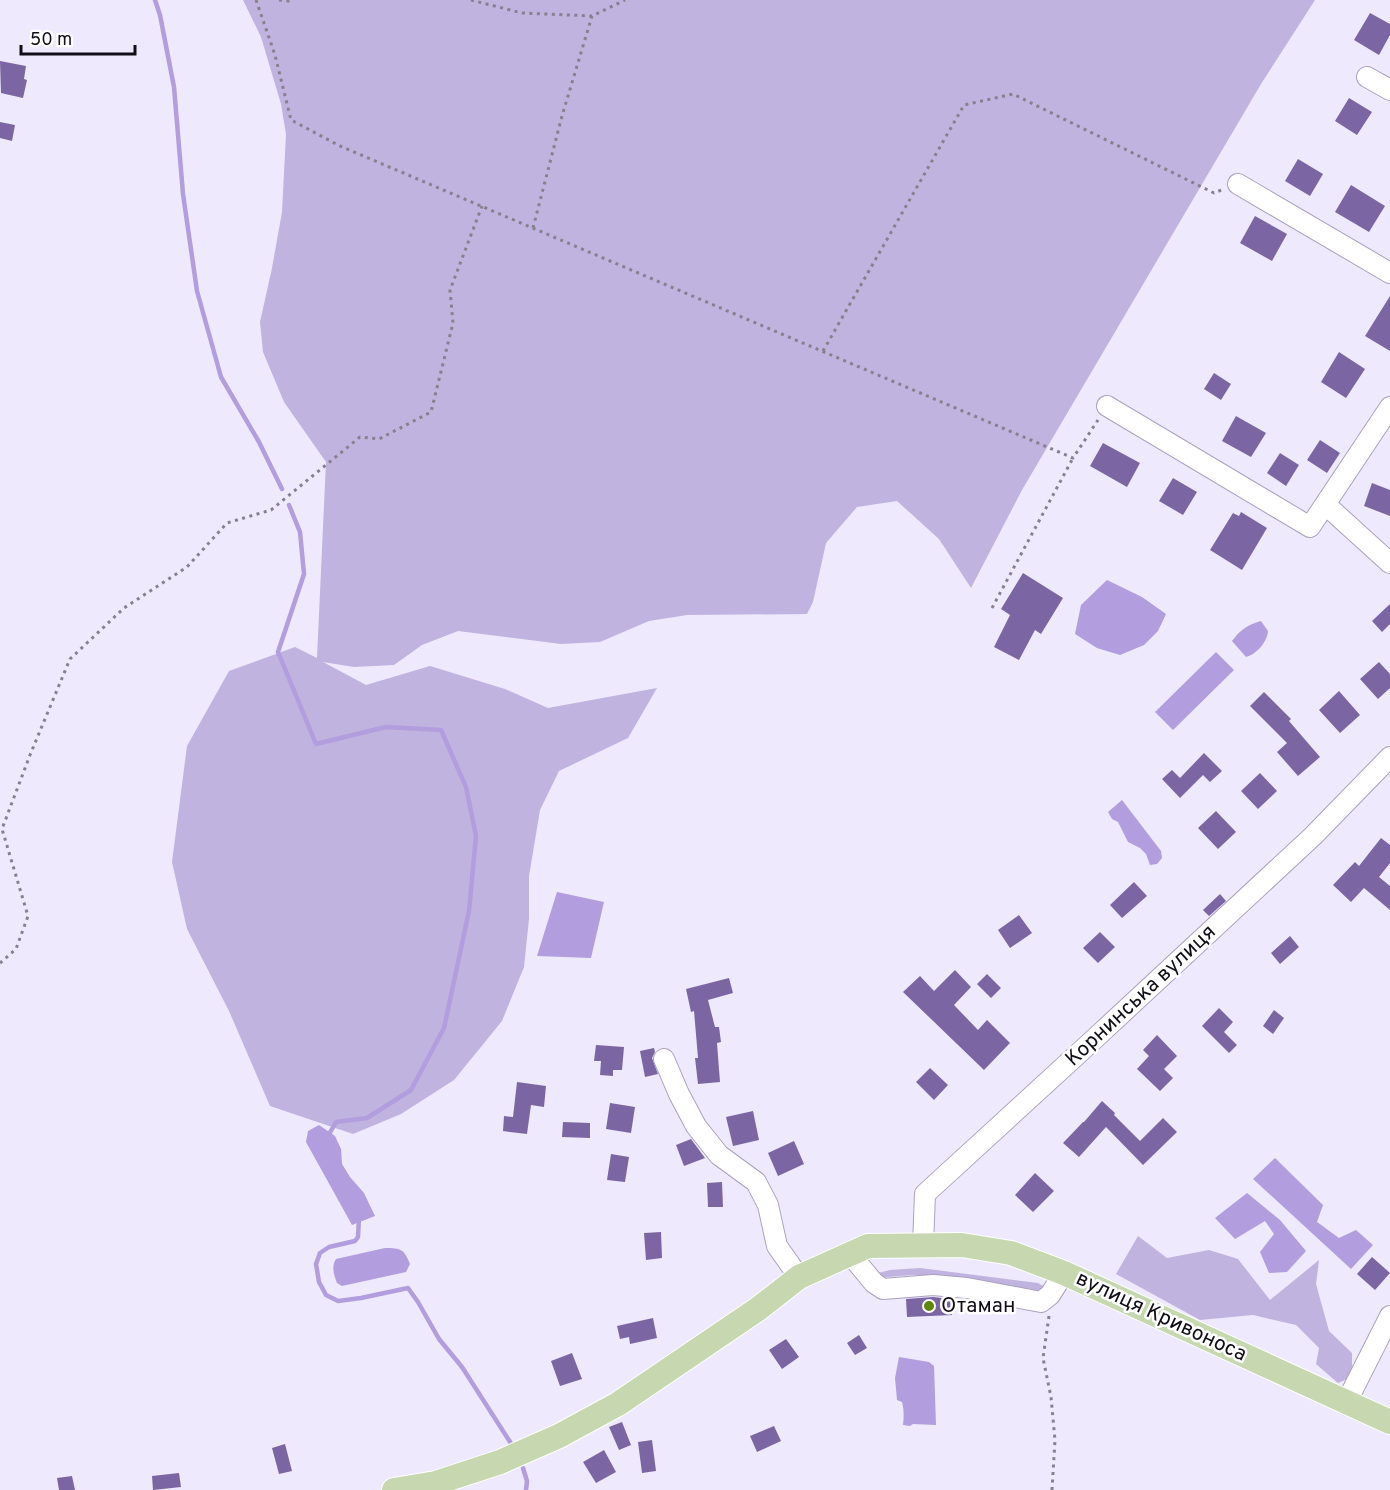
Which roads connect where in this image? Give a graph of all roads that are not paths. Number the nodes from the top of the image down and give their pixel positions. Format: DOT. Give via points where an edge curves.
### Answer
graph roads {
  1 [pos="1367,76"];
  2 [pos="1390,90"];
  3 [pos="1238,183"];
  4 [pos="1390,273"];
  5 [pos="1107,406"];
  6 [pos="1390,407"];
  7 [pos="1326,505"];
  8 [pos="1390,563"];
  9 [pos="1390,757"];
  10 [pos="664,1059"];
  11 [pos="923,1245"];
  12 [pos="850,1254"];
  13 [pos="1064,1273"];
  14 [pos="799,1277"];
  15 [pos="1390,1316"];
  16 [pos="1347,1403"];
  17 [pos="1390,1422"];
  18 [pos="394,1490"];
  1 -- 2 [label="street"];
  3 -- 4 [label="street"];
  5 -- 7 [label="street" via="1310,527"];
  6 -- 7 [label="street"];
  7 -- 8 [label="street"];
  9 -- 11 [label="street, Корнинська вулиця" via="1312,836 925,1194"];
  10 -- 14 [label="street" via="696,1126 719,1155 756,1182 768,1205 777,1246"];
  11 -- 12 [label="main road, вулиця Кривоноса" via="868,1246"];
  11 -- 13 [label="main road, вулиця Кривоноса" via="962,1245 1011,1252"];
  12 -- 13 [label="street" via="883,1289 967,1288 1041,1302"];
  12 -- 14 [label="main road, вулиця Кривоноса"];
  13 -- 16 [label="main road, вулиця Кривоноса"];
  14 -- 18 [label="main road, вулиця Кривоноса" via="618,1404 560,1436 500,1462 436,1483"];
  15 -- 16 [label="street"];
  16 -- 17 [label="main road, вулиця Кривоноса"];
}
